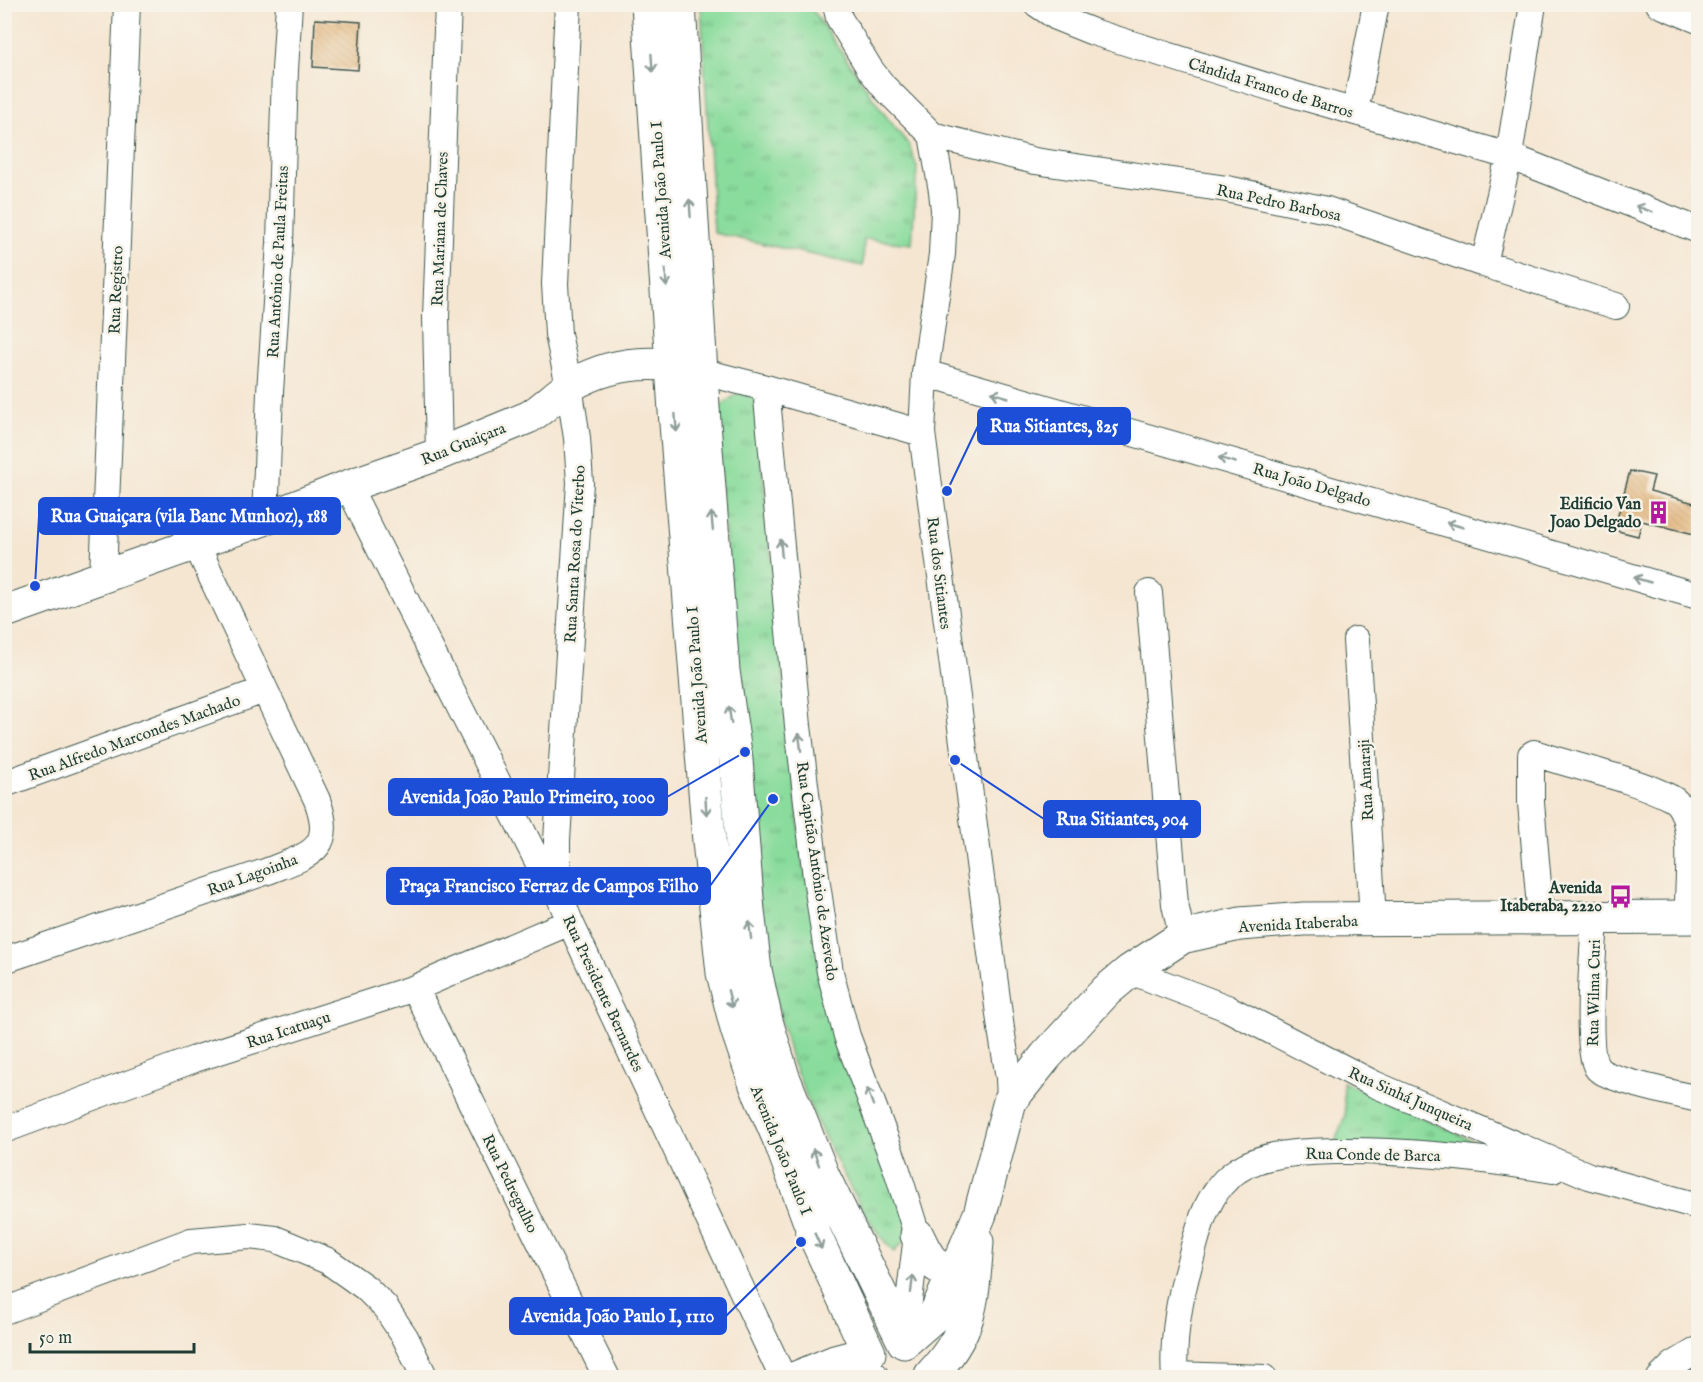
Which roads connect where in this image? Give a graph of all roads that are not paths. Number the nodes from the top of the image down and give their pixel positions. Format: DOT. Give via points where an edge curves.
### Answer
graph roads {
  1 [pos="127,4"];
  2 [pos="289,4"];
  3 [pos="448,4"];
  4 [pos="568,4"];
  5 [pos="648,4"];
  6 [pos="679,4"];
  7 [pos="836,4"];
  8 [pos="1037,4"];
  9 [pos="1376,4"];
  10 [pos="1533,4"];
  11 [pos="1659,4"];
  12 [pos="1698,20"];
  13 [pos="1354,112"];
  14 [pos="932,135"];
  15 [pos="1509,156"];
  16 [pos="1698,230"];
  17 [pos="1484,264"];
  18 [pos="1616,306"];
  19 [pos="686,368"];
  20 [pos="925,373"];
  21 [pos="569,386"];
  22 [pos="766,388"];
  23 [pos="922,433"];
  24 [pos="438,454"];
  25 [pos="348,486"];
  26 [pos="265,519"];
  27 [pos="195,542"];
  28 [pos="103,575"];
  29 [pos="1149,593"];
  30 [pos="1698,596"];
  31 [pos="4,612"];
  32 [pos="1356,640"];
  33 [pos="264,690"];
  34 [pos="4,784"];
  35 [pos="557,890"];
  36 [pos="1693,917"];
  37 [pos="1594,918"];
  38 [pos="1373,919"];
  39 [pos="1541,919"];
  40 [pos="570,922"];
  41 [pos="1182,937"];
  42 [pos="4,960"];
  43 [pos="1130,971"];
  44 [pos="415,988"];
  45 [pos="1698,1099"];
  46 [pos="1010,1101"];
  47 [pos="4,1130"];
  48 [pos="1588,1176"];
  49 [pos="1698,1206"];
  50 [pos="980,1214"];
  51 [pos="917,1235"];
  52 [pos="957,1266"];
  53 [pos="4,1311"];
  54 [pos="1698,1350"];
  55 [pos="919,1368"];
  56 [pos="872,1373"];
  57 [pos="1175,1376"];
  58 [pos="425,1377"];
  59 [pos="607,1377"];
  60 [pos="783,1377"];
  61 [pos="796,1377"];
  62 [pos="1264,1377"];
  63 [pos="1660,1377"];
  1 -- 28 [label="street, Rua Registro"];
  2 -- 26 [label="street, Rua Antônio de Paula Freitas"];
  3 -- 24 [label="street, Rua Mariana de Chaves" via="436,317"];
  4 -- 21 [label="street, Rua Santa Rosa do Viterbo" via="555,284 558,334"];
  5 -- 19 [label="main road, Avenida João Paulo I, one-way"];
  19 -- 6 [label="main road, Avenida João Paulo I, one-way"];
  7 -- 14 [label="street" via="839,18 870,69"];
  8 -- 13 [label="street, Cândida Franco de Barros" via="1058,18 1093,32"];
  9 -- 13 [label="street"];
  10 -- 15 [label="street"];
  11 -- 12 [label="street"];
  13 -- 15 [label="street, Cândida Franco de Barros"];
  14 -- 17 [label="street, Rua Pedro Barbosa" via="1035,161 1227,189 1327,210"];
  14 -- 20 [label="street, Rua dos Sitiantes" via="944,210 942,254"];
  16 -- 15 [label="street, Cândida Franco de Barros, one-way"];
  15 -- 17 [label="street"];
  17 -- 18 [label="street, Rua Pedro Barbosa"];
  19 -- 21 [label="street, Rua Guaiçara" via="635,363"];
  19 -- 22 [label="street, Rua Guaiçara"];
  55 -- 19 [label="main road, Avenida João Paulo I, one-way" via="823,1176 783,1077 761,998 748,911 736,760"];
  19 -- 56 [label="main road, Avenida João Paulo I, one-way" via="708,841 723,973 756,1084"];
  20 -- 23 [label="street, Rua dos Sitiantes"];
  30 -- 20 [label="street, Rua João Delgado, one-way"];
  21 -- 24 [label="street, Rua Guaiçara" via="529,417"];
  21 -- 35 [label="street, Rua Santa Rosa do Viterbo" via="580,483"];
  22 -- 23 [label="street, Rua Guaiçara"];
  51 -- 22 [label="street, Rua Capitão Antônio de Azevedo, one-way" via="847,1036 830,972 798,726"];
  23 -- 46 [label="street, Rua dos Sitiantes"];
  24 -- 25 [label="street, Rua Guaiçara"];
  25 -- 26 [label="street, Rua Guaiçara"];
  25 -- 35 [label="street, Rua Presidente Bernardes" via="537,860"];
  26 -- 27 [label="street, Rua Guaiçara"];
  27 -- 28 [label="street, Rua Guaiçara"];
  27 -- 33 [label="street, Rua Lagoinha"];
  28 -- 31 [label="street, Rua Guaiçara"];
  29 -- 41 [label="street" via="1175,904"];
  32 -- 38 [label="street, Rua Amaraji"];
  33 -- 34 [label="street, Rua Alfredo Marcondes Machado"];
  33 -- 42 [label="street, Rua Lagoinha" via="322,813 324,825 316,849 268,871"];
  35 -- 40 [label="street, Rua Presidente Bernardes"];
  36 -- 37 [label="main road, Avenida Itaberaba"];
  36 -- 39 [label="street" via="1688,841 1679,804 1639,786 1534,753 1530,764 1531,803"];
  37 -- 39 [label="main road, Avenida Itaberaba"];
  37 -- 45 [label="street, Rua Wilma Curi" via="1590,1034 1595,1065 1600,1071 1636,1084"];
  38 -- 39 [label="main road, Avenida Itaberaba"];
  38 -- 41 [label="main road, Avenida Itaberaba" via="1272,921 1221,927"];
  40 -- 44 [label="street, Rua Icatuaçu"];
  40 -- 60 [label="street, Rua Presidente Bernardes"];
  41 -- 43 [label="main road, Avenida Itaberaba"];
  43 -- 46 [label="main road, Avenida Itaberaba" via="1106,991"];
  43 -- 48 [label="street, Rua Sinhá Junqueira" via="1227,1008 1374,1084"];
  44 -- 47 [label="street, Rua Icatuaçu" via="195,1059"];
  44 -- 59 [label="street, Rua Pedregulho"];
  46 -- 50 [label="main road, Avenida Itaberaba"];
  48 -- 49 [label="street, Rua Sinhá Junqueira"];
  48 -- 57 [label="street, Rua Conde de Barca" via="1424,1153 1291,1154 1253,1162 1237,1170 1214,1194 1205,1211 1184,1283 1177,1322"];
  50 -- 52 [label="main road, Avenida Itaberaba"];
  50 -- 55 [label="main road, Avenida Itaberaba" via="970,1306 963,1330 947,1357"];
  51 -- 52 [label="main road" via="938,1268"];
  55 -- 51 [label="street, Rua Capitão Antônio de Azevedo, one-way"];
  52 -- 55 [label="main road, Avenida Itaberaba" via="935,1315"];
  53 -- 58 [label="street" via="191,1241 249,1236 275,1239 328,1261 366,1288 386,1307"];
  54 -- 63 [label="street"];
  55 -- 56 [label="main road" via="895,1338 887,1338 873,1346"];
  56 -- 61 [label="main road" via="835,1362"];
  57 -- 62 [label="street"];
}
